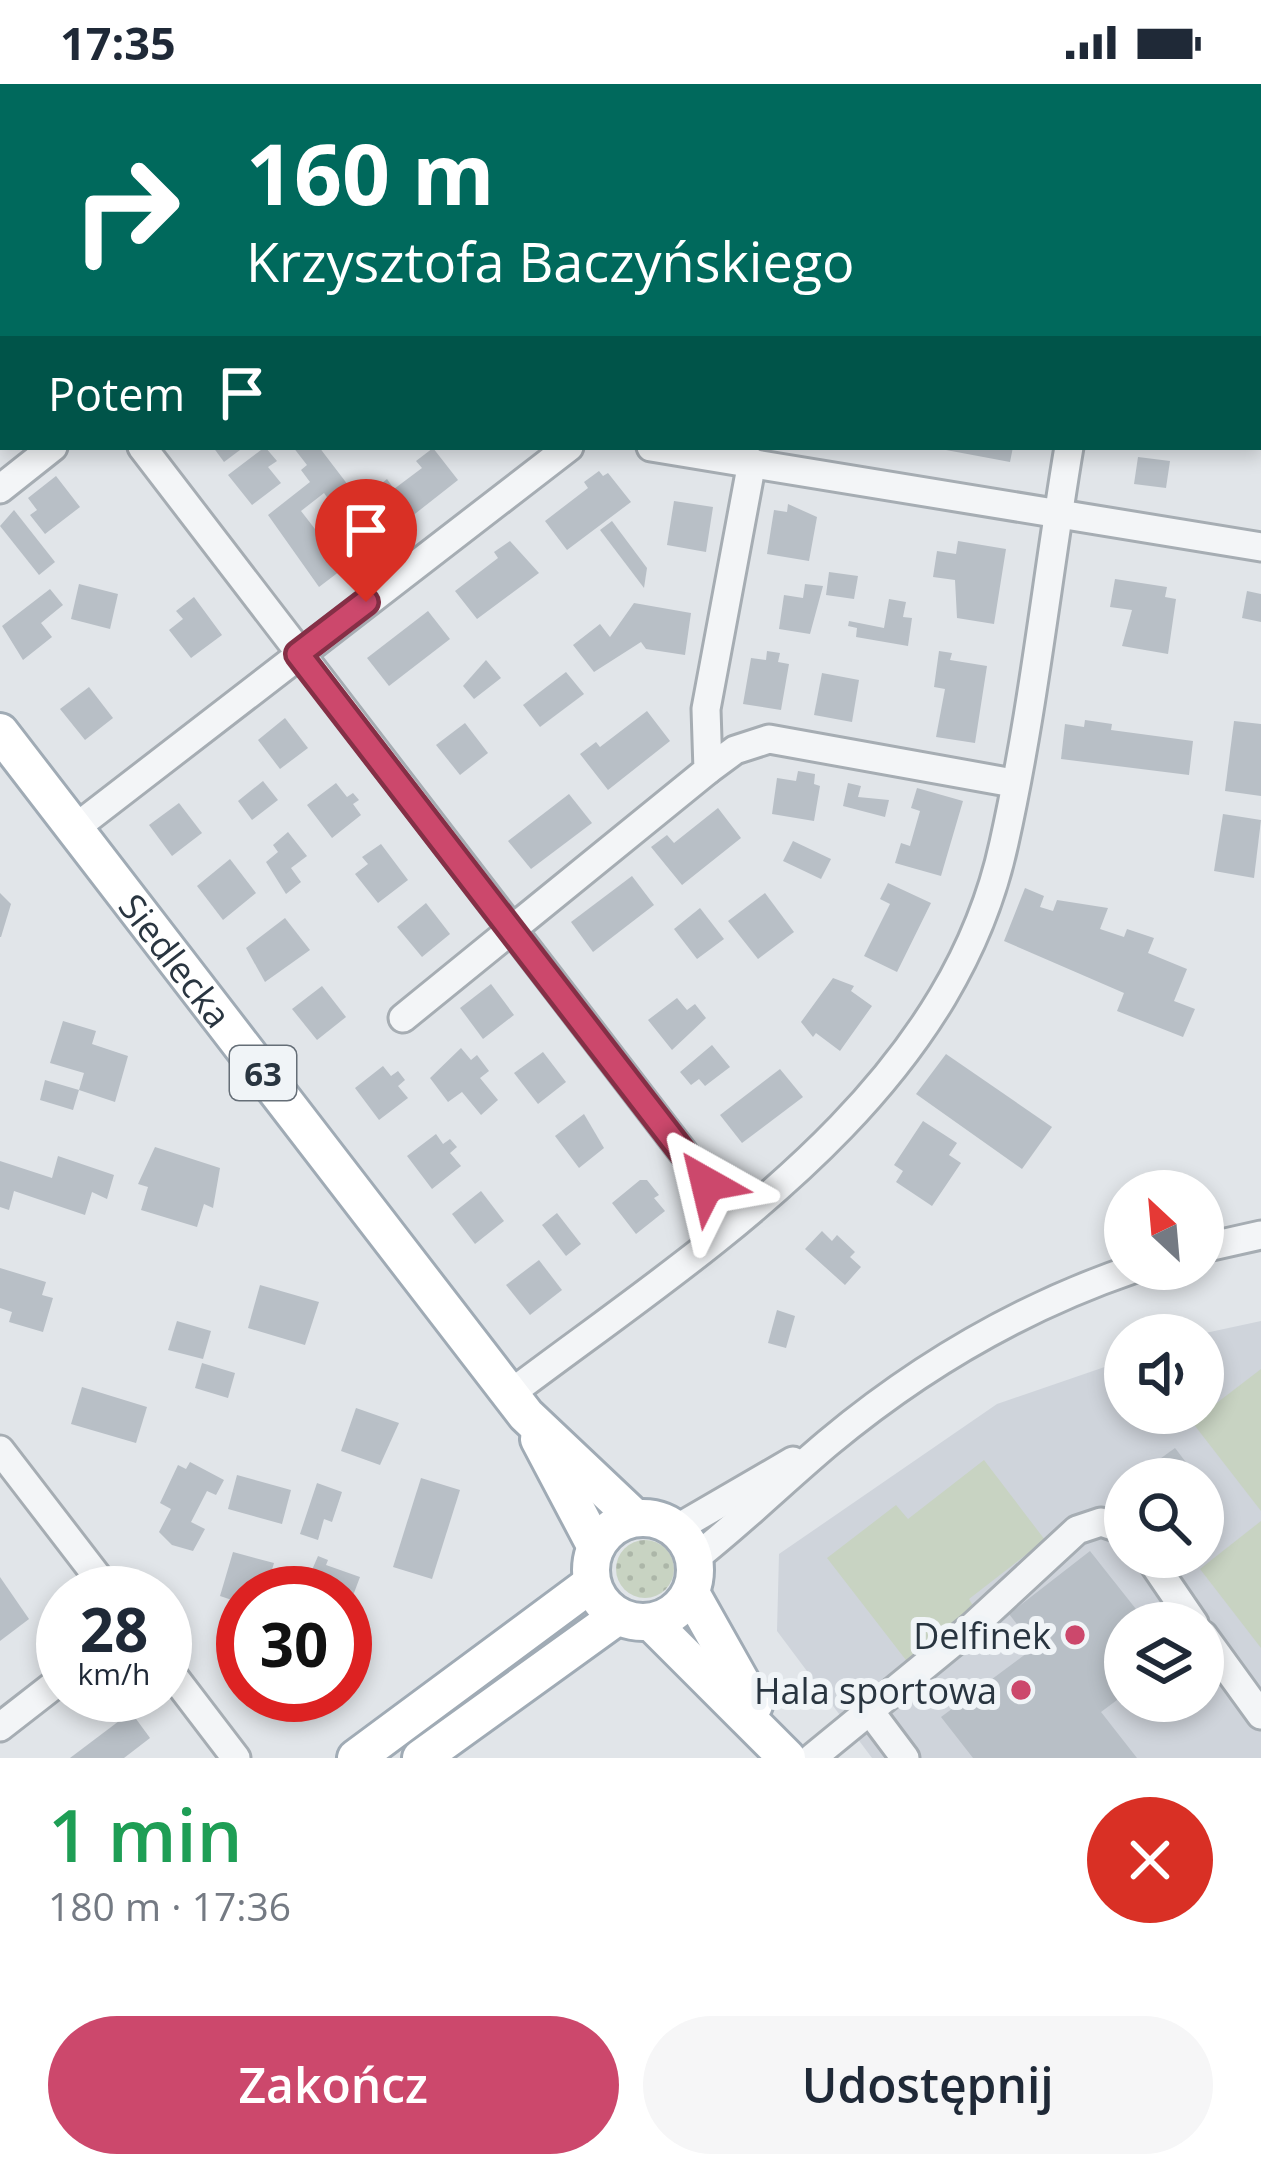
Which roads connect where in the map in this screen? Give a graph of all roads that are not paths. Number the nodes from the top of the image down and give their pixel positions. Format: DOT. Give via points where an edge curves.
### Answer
graph roads {
  1 [pos="49,450"];
  2 [pos="144,450"];
  3 [pos="565,450"];
  4 [pos="671,450"];
  5 [pos="1068,450"];
  6 [pos="752,462"];
  7 [pos="0,489"];
  8 [pos="1058,513"];
  9 [pos="1261,547"];
  10 [pos="298,654"];
  11 [pos="0,732"];
  12 [pos="708,770"];
  13 [pos="1013,783"];
  14 [pos="74,829"];
  15 [pos="512,928"];
  16 [pos="403,1018"];
  17 [pos="735,1220"];
  18 [pos="1261,1235"];
  19 [pos="1224,1243"];
  20 [pos="1104,1280"];
  21 [pos="518,1405"];
  22 [pos="0,1450"];
  23 [pos="634,1518"];
  24 [pos="1104,1523"];
  25 [pos="687,1560"];
  26 [pos="594,1565"];
  27 [pos="89,1566"];
  28 [pos="634,1619"];
  29 [pos="1224,1664"];
  30 [pos="36,1699"];
  31 [pos="192,1700"];
  32 [pos="872,1714"];
  33 [pos="1261,1715"];
  34 [pos="0,1727"];
  35 [pos="793,1755"];
  36 [pos="236,1758"];
  37 [pos="356,1758"];
  38 [pos="421,1758"];
  39 [pos="905,1758"];
  1 -- 7 [label="street"];
  2 -- 10 [label="street"];
  3 -- 10 [label="street"];
  4 -- 6 [label="street"];
  5 -- 8 [label="street"];
  6 -- 8 [label="street"];
  6 -- 12 [label="street" via="706,709"];
  8 -- 9 [label="street"];
  8 -- 13 [label="street"];
  10 -- 14 [label="street"];
  10 -- 15 [label="street"];
  11 -- 14 [label="main road, Siedlecka / 63"];
  12 -- 13 [label="street" via="769,739"];
  12 -- 15 [label="street"];
  13 -- 17 [label="street" via="1004,846 944,992 894,1068 838,1131"];
  14 -- 21 [label="main road, Siedlecka / 63"];
  15 -- 16 [label="street"];
  15 -- 17 [label="street"];
  17 -- 21 [label="street"];
  18 -- 19 [label="street"];
  20 -- 25 [label="street" via="967,1345 829,1443"];
  21 -- 23 [label="main road, Siedlecka / 63"];
  21 -- 26 [label="main road, Siedlecka / 63"];
  22 -- 27 [label="street"];
  23 -- 25 [label="main road" via="656,1520"];
  23 -- 26 [label="main road" via="616,1525"];
  24 -- 32 [label="street" via="1077,1530"];
  25 -- 28 [label="main road" via="678,1609"];
  25 -- 35 [label="main road"];
  26 -- 28 [label="main road" via="602,1602"];
  26 -- 37 [label="main road"];
  28 -- 35 [label="main road"];
  28 -- 38 [label="main road"];
  29 -- 33 [label="street"];
  30 -- 34 [label="street"];
  31 -- 36 [label="street"];
  32 -- 35 [label="street"];
  32 -- 39 [label="street"];
}
